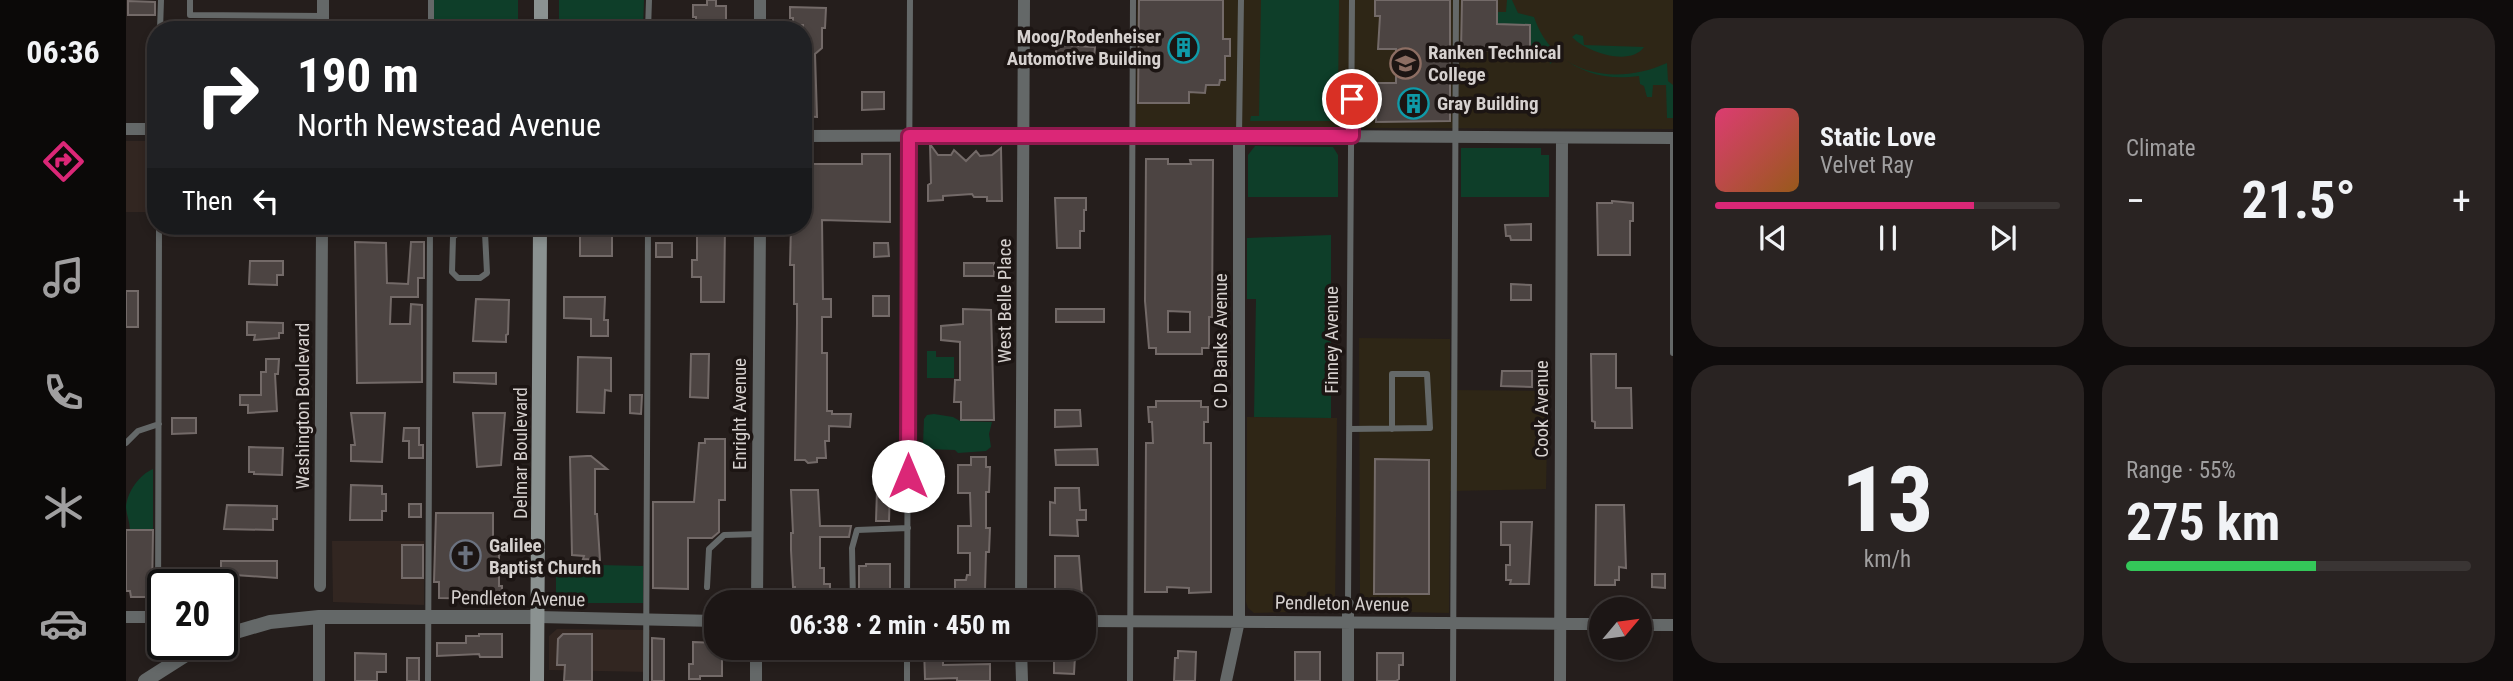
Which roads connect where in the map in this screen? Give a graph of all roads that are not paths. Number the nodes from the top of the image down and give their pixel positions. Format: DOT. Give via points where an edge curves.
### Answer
graph roads {
  1 [pos="161,0"];
  2 [pos="190,0"];
  3 [pos="323,0"];
  4 [pos="431,0"];
  5 [pos="541,0"];
  6 [pos="649,0"];
  7 [pos="760,0"];
  8 [pos="910,0"];
  9 [pos="1024,0"];
  10 [pos="1133,0"];
  11 [pos="1241,0"];
  12 [pos="1352,0"];
  13 [pos="1457,0"];
  14 [pos="323,16"];
  15 [pos="160,21"];
  16 [pos="323,21"];
  17 [pos="431,21"];
  18 [pos="541,21"];
  19 [pos="648,21"];
  20 [pos="761,21"];
  21 [pos="126,129"];
  22 [pos="147,129"];
  23 [pos="1132,135"];
  24 [pos="812,136"];
  25 [pos="909,136"];
  26 [pos="1352,136"];
  27 [pos="1024,137"];
  28 [pos="1239,137"];
  29 [pos="1457,137"];
  30 [pos="1562,138"];
  31 [pos="1673,138"];
  32 [pos="159,235"];
  33 [pos="322,235"];
  34 [pos="430,235"];
  35 [pos="455,235"];
  36 [pos="485,235"];
  37 [pos="540,235"];
  38 [pos="648,235"];
  39 [pos="760,235"];
  40 [pos="1673,353"];
  41 [pos="159,425"];
  42 [pos="1350,429"];
  43 [pos="1392,429"];
  44 [pos="126,443"];
  45 [pos="908,528"];
  46 [pos="758,534"];
  47 [pos="160,569"];
  48 [pos="320,586"];
  49 [pos="707,587"];
  50 [pos="757,590"];
  51 [pos="853,590"];
  52 [pos="907,590"];
  53 [pos="1021,590"];
  54 [pos="1348,604"];
  55 [pos="428,616"];
  56 [pos="126,617"];
  57 [pos="147,617"];
  58 [pos="319,617"];
  59 [pos="538,617"];
  60 [pos="646,619"];
  61 [pos="704,621"];
  62 [pos="1096,621"];
  63 [pos="1130,621"];
  64 [pos="1239,621"];
  65 [pos="1348,623"];
  66 [pos="1453,623"];
  67 [pos="1560,624"];
  68 [pos="1589,624"];
  69 [pos="1652,625"];
  70 [pos="1673,625"];
  71 [pos="238,631"];
  72 [pos="179,660"];
  73 [pos="757,660"];
  74 [pos="907,660"];
  75 [pos="1021,660"];
  76 [pos="153,678"];
  77 [pos="319,681"];
  78 [pos="428,681"];
  79 [pos="537,681"];
  80 [pos="646,681"];
  81 [pos="756,681"];
  82 [pos="907,681"];
  83 [pos="1022,681"];
  84 [pos="1130,681"];
  85 [pos="1226,681"];
  86 [pos="1348,681"];
  87 [pos="1453,681"];
  88 [pos="1560,681"];
  1 -- 15 [label="lane"];
  2 -- 14 [label="lane" via="190,15"];
  3 -- 14 [label="street"];
  4 -- 17 [label="lane"];
  5 -- 18 [label="main road"];
  6 -- 19 [label="lane"];
  7 -- 20 [label="street"];
  8 -- 25 [label="lane"];
  9 -- 27 [label="street, West Belle Place"];
  10 -- 23 [label="lane"];
  11 -- 28 [label="lane, C D Banks Avenue"];
  12 -- 26 [label="lane, Finney Avenue"];
  13 -- 29 [label="lane"];
  14 -- 16 [label="street"];
  21 -- 22 [label="street"];
  23 -- 27 [label="street"];
  23 -- 28 [label="street"];
  23 -- 63 [label="lane"];
  24 -- 25 [label="street"];
  25 -- 27 [label="street"];
  25 -- 45 [label="lane"];
  26 -- 28 [label="street"];
  26 -- 29 [label="street"];
  26 -- 42 [label="lane, Finney Avenue"];
  27 -- 53 [label="street, West Belle Place"];
  28 -- 64 [label="street, C D Banks Avenue"];
  29 -- 30 [label="street"];
  29 -- 66 [label="lane"];
  30 -- 31 [label="street"];
  30 -- 67 [label="street, Cook Avenue"];
  31 -- 40 [label="lane"];
  32 -- 41 [label="lane"];
  33 -- 48 [label="street, Washington Boulevard"];
  34 -- 55 [label="lane"];
  35 -- 36 [label="lane" via="452,272 458,278 480,278 487,273"];
  37 -- 59 [label="main road, Delmar Boulevard"];
  38 -- 60 [label="lane"];
  39 -- 46 [label="street, Enright Avenue"];
  41 -- 44 [label="lane" via="144,428"];
  41 -- 47 [label="lane"];
  42 -- 43 [label="lane"];
  42 -- 54 [label="lane, Finney Avenue"];
  43 -- 43 [label="lane" via="1430,428 1427,374 1392,374"];
  45 -- 51 [label="lane" via="857,530 852,548"];
  45 -- 52 [label="lane"];
  46 -- 49 [label="lane" via="724,535 709,549"];
  46 -- 50 [label="street, Enright Avenue"];
  54 -- 65 [label="street, Finney Avenue"];
  55 -- 58 [label="street, Pendleton Avenue"];
  55 -- 59 [label="street, Pendleton Avenue"];
  55 -- 78 [label="lane"];
  56 -- 57 [label="street"];
  58 -- 71 [label="street, Pendleton Avenue" via="270,622"];
  58 -- 77 [label="street"];
  59 -- 60 [label="street, Pendleton Avenue"];
  59 -- 79 [label="main road, Delmar Boulevard"];
  60 -- 61 [label="street, Pendleton Avenue"];
  60 -- 80 [label="lane"];
  62 -- 63 [label="street, Pendleton Avenue"];
  63 -- 64 [label="street, Pendleton Avenue"];
  63 -- 84 [label="lane"];
  64 -- 65 [label="street, Pendleton Avenue"];
  64 -- 85 [label="street, C D Banks Avenue"];
  65 -- 66 [label="street, Pendleton Avenue"];
  65 -- 86 [label="street, Finney Avenue"];
  66 -- 67 [label="street, Pendleton Avenue"];
  66 -- 87 [label="lane"];
  67 -- 68 [label="street, Pendleton Avenue"];
  67 -- 88 [label="street, Cook Avenue"];
  69 -- 70 [label="street"];
  72 -- 76 [label="street"];
  73 -- 81 [label="street"];
  74 -- 82 [label="lane"];
  75 -- 83 [label="street"];
}
